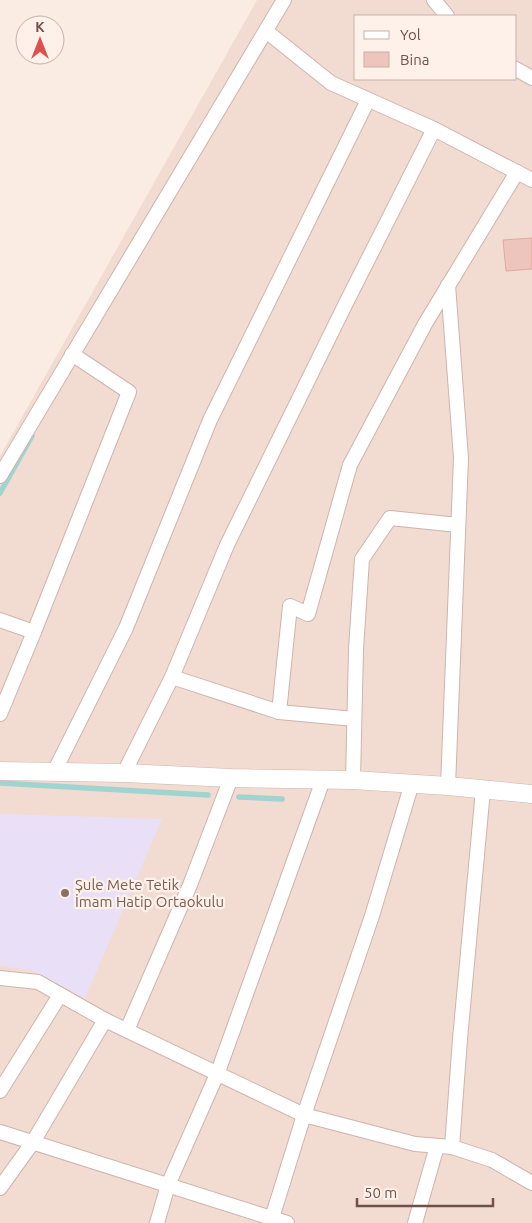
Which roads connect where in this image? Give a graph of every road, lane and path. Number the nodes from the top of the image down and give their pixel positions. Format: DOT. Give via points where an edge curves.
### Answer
graph roads {
  1 [pos="284,0"];
  2 [pos="434,0"];
  3 [pos="446,15"];
  4 [pos="266,31"];
  5 [pos="517,70"];
  6 [pos="532,78"];
  7 [pos="368,100"];
  8 [pos="434,129"];
  9 [pos="517,172"];
  10 [pos="532,180"];
  11 [pos="448,285"];
  12 [pos="72,354"];
  13 [pos="0,476"];
  14 [pos="458,524"];
  15 [pos="0,620"];
  16 [pos="34,632"];
  17 [pos="172,677"];
  18 [pos="279,712"];
  19 [pos="0,714"];
  20 [pos="354,719"];
  21 [pos="0,771"];
  22 [pos="54,772"];
  23 [pos="124,773"];
  24 [pos="231,778"];
  25 [pos="322,780"];
  26 [pos="353,780"];
  27 [pos="412,783"];
  28 [pos="448,786"];
  29 [pos="483,790"];
  30 [pos="532,794"];
  31 [pos="0,978"];
  32 [pos="60,995"];
  33 [pos="106,1020"];
  34 [pos="127,1030"];
  35 [pos="218,1072"];
  36 [pos="0,1091"];
  37 [pos="304,1115"];
  38 [pos="0,1132"];
  39 [pos="33,1142"];
  40 [pos="437,1146"];
  41 [pos="452,1147"];
  42 [pos="532,1183"];
  43 [pos="168,1185"];
  44 [pos="0,1188"];
  45 [pos="247,1217"];
  46 [pos="272,1218"];
  47 [pos="156,1223"];
  48 [pos="287,1223"];
  49 [pos="415,1223"];
  1 -- 4 [label="street"];
  2 -- 3 [label="street"];
  4 -- 7 [label="street" via="331,83"];
  4 -- 12 [label="street"];
  5 -- 6 [label="street"];
  7 -- 8 [label="street"];
  7 -- 22 [label="street" via="210,420 126,628"];
  8 -- 9 [label="street"];
  8 -- 17 [label="street" via="227,545"];
  9 -- 10 [label="street"];
  9 -- 11 [label="street"];
  11 -- 14 [label="street" via="461,458"];
  11 -- 18 [label="street" via="350,465 308,614 290,606"];
  12 -- 13 [label="street"];
  12 -- 16 [label="street" via="129,392"];
  14 -- 20 [label="street" via="390,518 362,559"];
  14 -- 28 [label="street"];
  15 -- 16 [label="street"];
  16 -- 19 [label="street"];
  17 -- 18 [label="street"];
  17 -- 23 [label="street"];
  18 -- 20 [label="street"];
  20 -- 26 [label="street"];
  21 -- 22 [label="street"];
  22 -- 23 [label="street"];
  23 -- 24 [label="street"];
  24 -- 25 [label="street"];
  24 -- 34 [label="street" via="190,885"];
  25 -- 26 [label="street"];
  25 -- 35 [label="street"];
  26 -- 27 [label="street"];
  27 -- 28 [label="street"];
  27 -- 37 [label="street" via="372,916"];
  28 -- 29 [label="street"];
  29 -- 30 [label="street"];
  29 -- 41 [label="street"];
  31 -- 32 [label="street" via="38,982"];
  32 -- 33 [label="street"];
  32 -- 36 [label="street"];
  33 -- 34 [label="street"];
  33 -- 39 [label="street"];
  34 -- 35 [label="street"];
  35 -- 37 [label="street"];
  35 -- 43 [label="street"];
  37 -- 40 [label="street" via="415,1144"];
  37 -- 46 [label="street"];
  38 -- 39 [label="street"];
  39 -- 43 [label="street"];
  39 -- 44 [label="street"];
  40 -- 41 [label="street"];
  40 -- 49 [label="street"];
  41 -- 42 [label="street" via="492,1160"];
  43 -- 45 [label="street"];
  43 -- 47 [label="street"];
  45 -- 46 [label="street"];
  46 -- 48 [label="street"];
}
